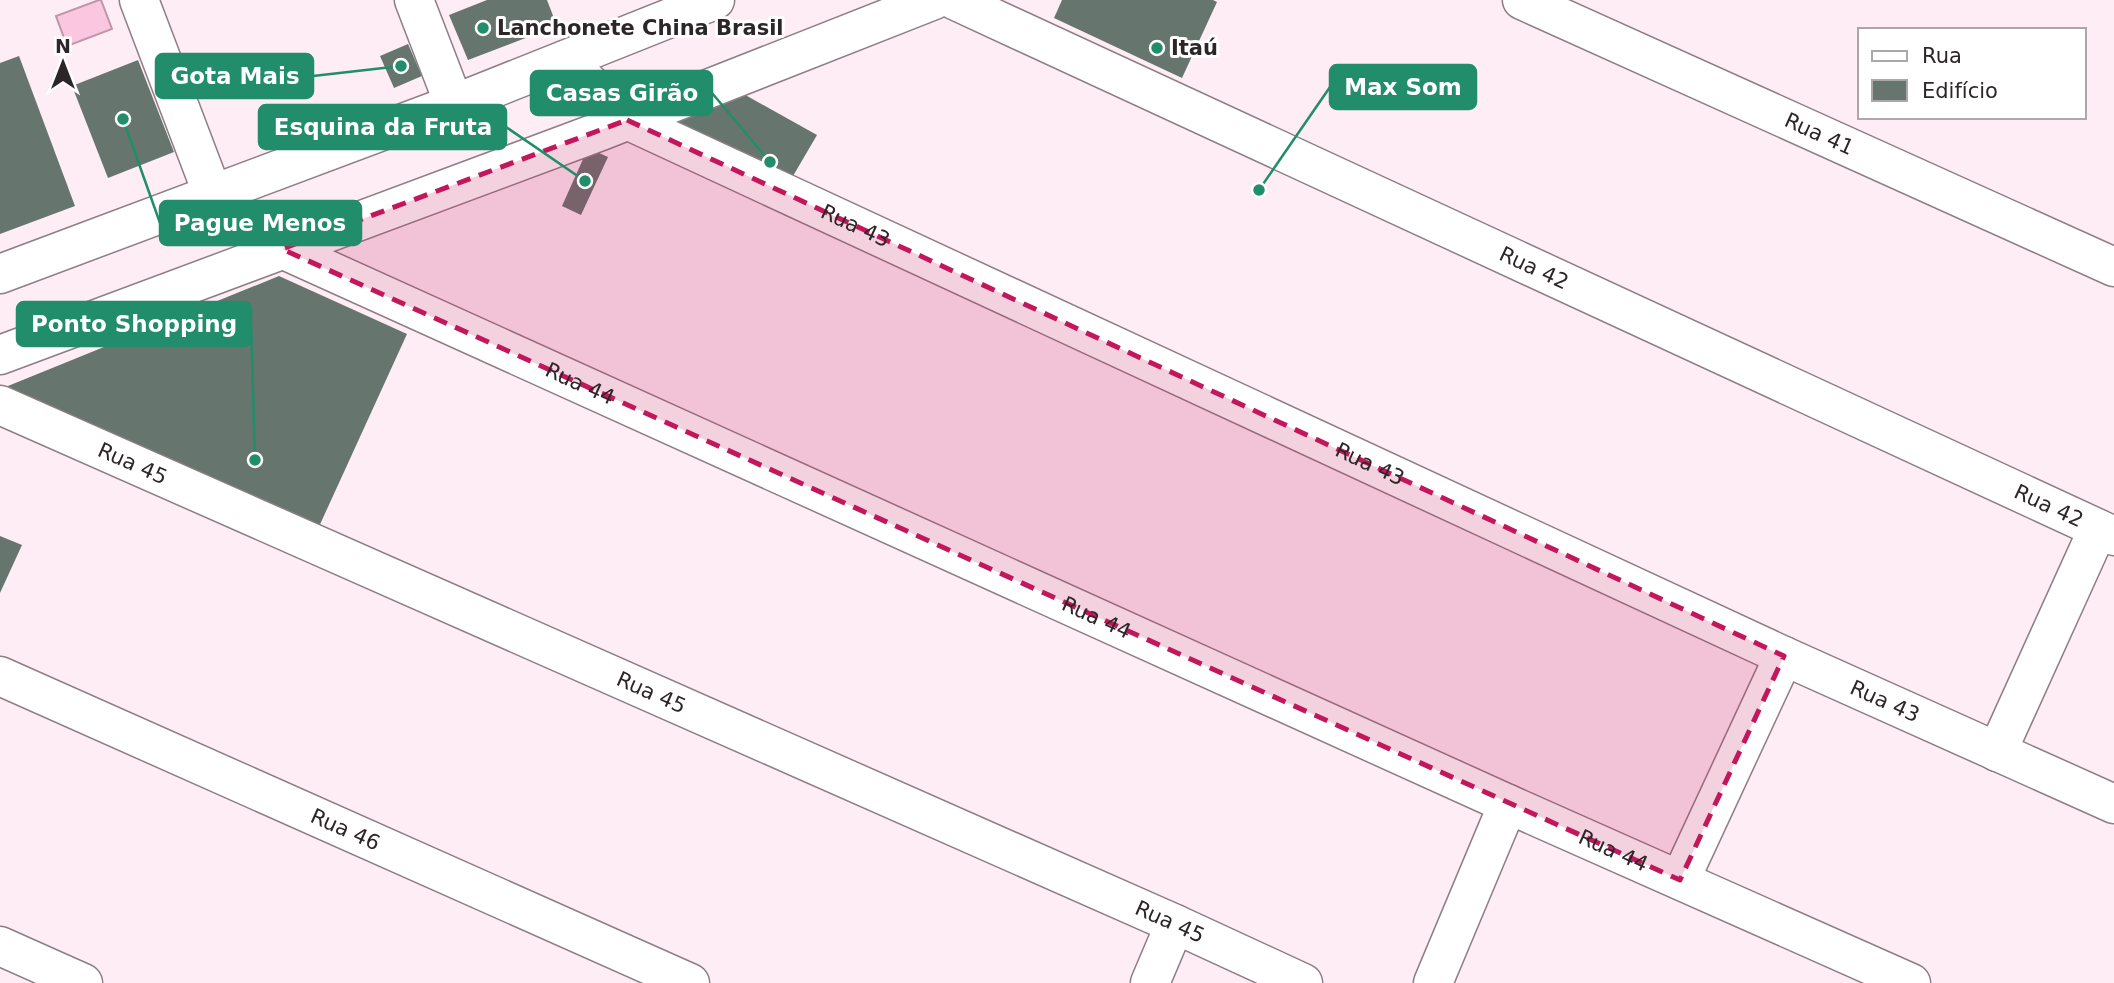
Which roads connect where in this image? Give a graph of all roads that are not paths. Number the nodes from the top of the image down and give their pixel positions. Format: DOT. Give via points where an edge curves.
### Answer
graph roads {
  1 [pos="139,0"];
  2 [pos="414,0"];
  3 [pos="934,0"];
  4 [pos="954,0"];
  5 [pos="1522,0"];
  6 [pos="693,4"];
  7 [pos="565,60"];
  8 [pos="454,104"];
  9 [pos="627,120"];
  10 [pos="213,195"];
  11 [pos="282,249"];
  12 [pos="2114,267"];
  13 [pos="0,274"];
  14 [pos="0,355"];
  15 [pos="0,405"];
  16 [pos="2106,532"];
  17 [pos="1784,656"];
  18 [pos="0,676"];
  19 [pos="1997,752"];
  20 [pos="1508,804"];
  21 [pos="2114,804"];
  22 [pos="1680,880"];
  23 [pos="1175,924"];
  24 [pos="0,946"];
  25 [pos="83,983"];
  26 [pos="690,983"];
  27 [pos="1150,983"];
  28 [pos="1303,983"];
  29 [pos="1433,983"];
  30 [pos="1911,983"];
  1 -- 10 [label="street"];
  2 -- 8 [label="street"];
  3 -- 9 [label="street"];
  4 -- 16 [label="street, Rua 42"];
  5 -- 12 [label="street, Rua 41"];
  6 -- 7 [label="street"];
  7 -- 8 [label="street"];
  7 -- 9 [label="street, Rua 43"];
  8 -- 10 [label="street"];
  9 -- 11 [label="street"];
  9 -- 17 [label="street, Rua 43"];
  10 -- 13 [label="street"];
  11 -- 14 [label="street"];
  11 -- 20 [label="street, Rua 44"];
  15 -- 23 [label="street, Rua 45"];
  16 -- 19 [label="street"];
  17 -- 19 [label="street, Rua 43"];
  17 -- 22 [label="street"];
  18 -- 26 [label="street, Rua 46"];
  19 -- 21 [label="street, Rua 43"];
  20 -- 22 [label="street, Rua 44"];
  20 -- 29 [label="street"];
  22 -- 30 [label="street, Rua 44"];
  23 -- 27 [label="street"];
  23 -- 28 [label="street, Rua 45"];
  24 -- 25 [label="street"];
}
